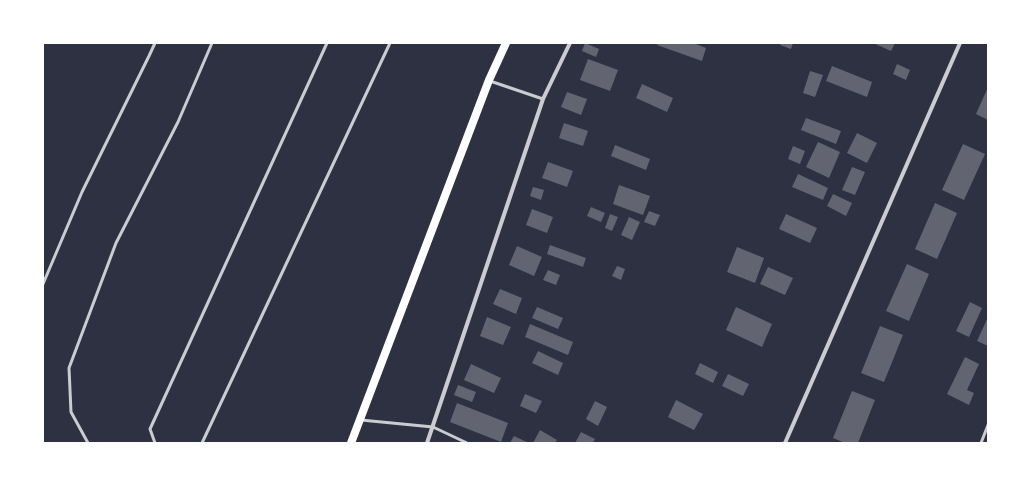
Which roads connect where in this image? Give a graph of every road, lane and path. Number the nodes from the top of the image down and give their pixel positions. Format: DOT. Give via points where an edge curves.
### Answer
graph roads {
  1 [pos="155,43"];
  2 [pos="212,43"];
  3 [pos="327,43"];
  4 [pos="390,43"];
  5 [pos="506,43"];
  6 [pos="570,43"];
  7 [pos="960,43"];
  8 [pos="489,80"];
  9 [pos="543,99"];
  10 [pos="43,284"];
  11 [pos="360,420"];
  12 [pos="988,426"];
  13 [pos="433,427"];
  14 [pos="88,443"];
  15 [pos="155,443"];
  16 [pos="202,443"];
  17 [pos="350,443"];
  18 [pos="427,443"];
  19 [pos="467,443"];
  20 [pos="785,443"];
  21 [pos="981,443"];
  1 -- 10 [label="lane" via="82,192"];
  2 -- 14 [label="lane" via="178,122 116,243 69,368 71,412"];
  3 -- 15 [label="lane" via="150,429"];
  4 -- 16 [label="lane"];
  5 -- 8 [label="main road"];
  6 -- 9 [label="street"];
  7 -- 20 [label="street"];
  8 -- 9 [label="lane"];
  8 -- 11 [label="main road"];
  9 -- 13 [label="street"];
  11 -- 13 [label="lane"];
  11 -- 17 [label="main road"];
  12 -- 21 [label="lane"];
  13 -- 18 [label="street"];
  13 -- 19 [label="lane"];
}
